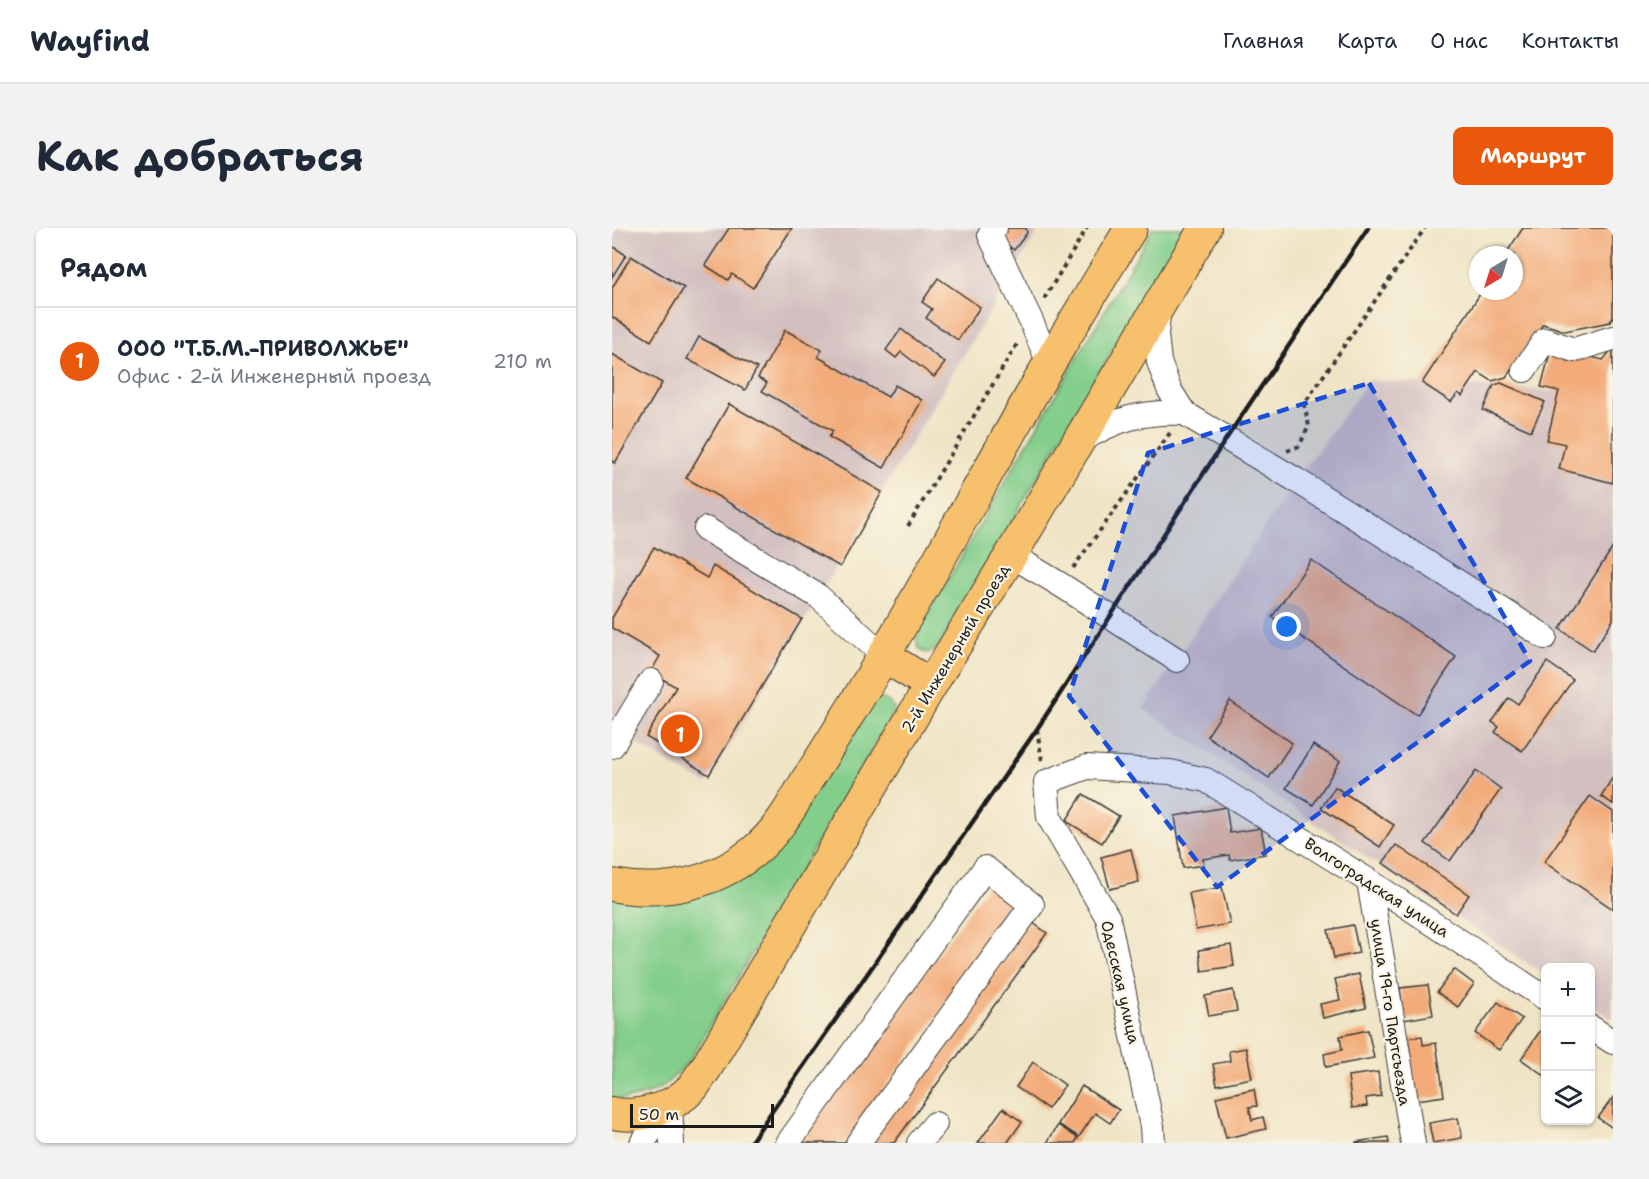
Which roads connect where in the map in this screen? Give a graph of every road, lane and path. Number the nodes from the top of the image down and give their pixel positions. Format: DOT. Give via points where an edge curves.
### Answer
graph roads {
  1 [pos="995,228"];
  2 [pos="1087,228"];
  3 [pos="1131,228"];
  4 [pos="1205,228"];
  5 [pos="1425,228"];
  6 [pos="1159,305"];
  7 [pos="1031,321"];
  8 [pos="1613,338"];
  9 [pos="1050,363"];
  10 [pos="1524,370"];
  11 [pos="1184,413"];
  12 [pos="1077,444"];
  13 [pos="1263,460"];
  14 [pos="908,526"];
  15 [pos="706,529"];
  16 [pos="1011,555"];
  17 [pos="1061,585"];
  18 [pos="1545,637"];
  19 [pos="884,656"];
  20 [pos="1177,660"];
  21 [pos="651,681"];
  22 [pos="931,685"];
  23 [pos="1037,729"];
  24 [pos="612,746"];
  25 [pos="1046,782"];
  26 [pos="1369,881"];
  27 [pos="612,885"];
  28 [pos="1541,995"];
  29 [pos="1595,1031"];
  30 [pos="1613,1042"];
  31 [pos="670,1105"];
  32 [pos="612,1113"];
  33 [pos="935,1124"];
  34 [pos="642,1143"];
  35 [pos="672,1143"];
  36 [pos="788,1143"];
  37 [pos="858,1143"];
  38 [pos="919,1143"];
  39 [pos="1153,1143"];
  40 [pos="1413,1143"];
  1 -- 7 [label="street" via="990,235"];
  2 -- 7 [label="path"];
  3 -- 9 [label="main road"];
  4 -- 6 [label="main road, 2-й Инженерный проезд"];
  5 -- 13 [label="path" via="1304,404 1309,426 1299,446"];
  6 -- 11 [label="street" via="1159,362"];
  6 -- 12 [label="main road, 2-й Инженерный проезд"];
  7 -- 9 [label="street"];
  7 -- 14 [label="path"];
  8 -- 10 [label="street" via="1574,350 1545,340"];
  9 -- 19 [label="main road"];
  11 -- 12 [label="street" via="1139,415 1106,426"];
  11 -- 13 [label="street"];
  11 -- 17 [label="path"];
  12 -- 16 [label="main road, 2-й Инженерный проезд"];
  13 -- 18 [label="street"];
  15 -- 19 [label="street" via="818,596"];
  16 -- 17 [label="street"];
  16 -- 22 [label="main road, 2-й Инженерный проезд"];
  17 -- 20 [label="street"];
  19 -- 22 [label="main road"];
  19 -- 27 [label="main road" via="787,813 753,851 710,878 685,885 643,890"];
  21 -- 24 [label="street"];
  22 -- 31 [label="main road, 2-й Инженерный проезд" via="706,1068 691,1089"];
  23 -- 25 [label="path"];
  25 -- 26 [label="street, Волгоградская улица" via="1087,767 1170,772 1206,780"];
  25 -- 39 [label="street, Одесская улица" via="1049,817 1108,918"];
  26 -- 28 [label="street, Волгоградская улица"];
  26 -- 40 [label="street, улица 19-го Партсъезда"];
  29 -- 30 [label="street"];
  31 -- 32 [label="main road" via="645,1113"];
  31 -- 34 [label="street"];
  31 -- 35 [label="street"];
  33 -- 38 [label="street"];
  36 -- 37 [label="street" via="985,868 1032,905"];
}
